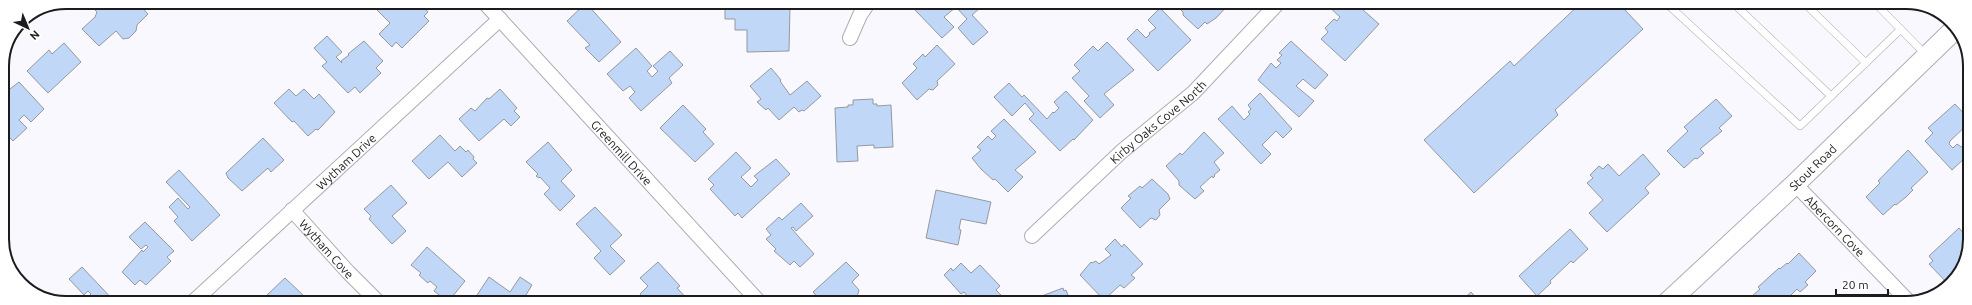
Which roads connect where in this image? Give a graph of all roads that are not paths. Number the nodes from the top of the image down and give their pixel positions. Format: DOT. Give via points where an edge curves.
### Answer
graph roads {
  1 [pos="491,9"];
  2 [pos="864,9"];
  3 [pos="1272,9"];
  4 [pos="1673,9"];
  5 [pos="1739,9"];
  6 [pos="1811,9"];
  7 [pos="1881,9"];
  8 [pos="500,19"];
  9 [pos="1901,29"];
  10 [pos="1952,32"];
  11 [pos="850,38"];
  12 [pos="1927,56"];
  13 [pos="1866,63"];
  14 [pos="1831,96"];
  15 [pos="1795,184"];
  16 [pos="292,210"];
  17 [pos="1032,236"];
  18 [pos="199,296"];
  19 [pos="372,296"];
  20 [pos="754,296"];
  21 [pos="1675,296"];
  22 [pos="1903,296"];
  1 -- 8 [label="street, Greenmill Drive"];
  2 -- 11 [label="street"];
  3 -- 17 [label="street, Kirby Oaks Cove North" via="1193,93 1121,152"];
  4 -- 14 [label="lane" via="1800,126"];
  5 -- 14 [label="lane"];
  6 -- 13 [label="lane"];
  7 -- 9 [label="lane"];
  8 -- 16 [label="street, Wytham Drive"];
  8 -- 20 [label="street, Greenmill Drive"];
  9 -- 12 [label="lane"];
  9 -- 13 [label="lane"];
  10 -- 12 [label="street, Stout Road"];
  12 -- 15 [label="street, Stout Road"];
  13 -- 14 [label="lane"];
  15 -- 21 [label="street, Stout Road"];
  15 -- 22 [label="street, Abercorn Cove"];
  16 -- 18 [label="street, Wytham Drive"];
  16 -- 19 [label="street, Wytham Cove"];
}
